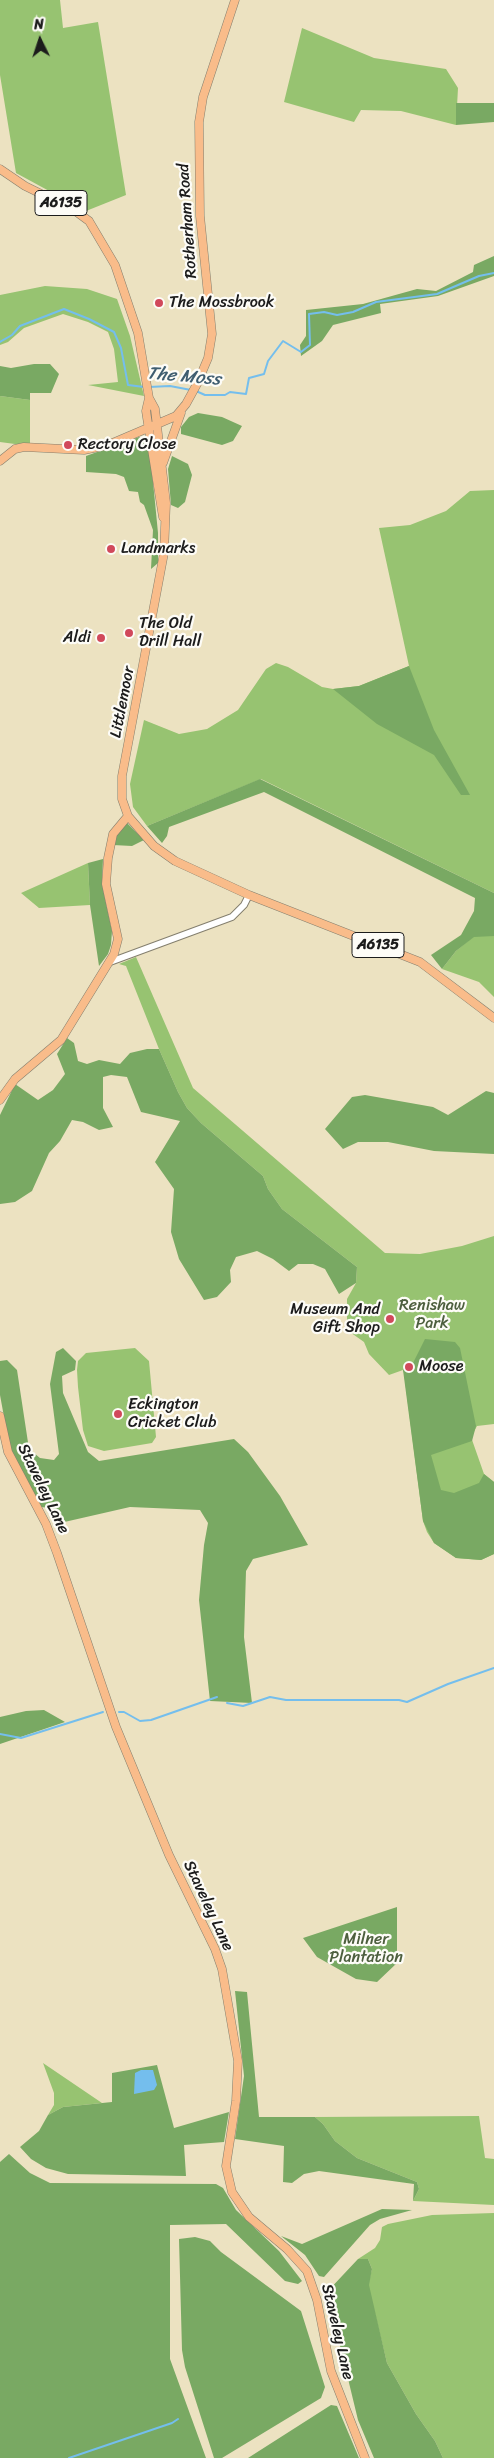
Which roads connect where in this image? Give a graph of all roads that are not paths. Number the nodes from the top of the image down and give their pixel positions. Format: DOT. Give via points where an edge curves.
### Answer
graph roads {
  1 [pos="235,0"];
  2 [pos="0,169"];
  3 [pos="148,398"];
  4 [pos="183,408"];
  5 [pos="157,424"];
  6 [pos="148,428"];
  7 [pos="154,456"];
  8 [pos="0,461"];
  9 [pos="162,465"];
  10 [pos="164,520"];
  11 [pos="128,816"];
  12 [pos="249,895"];
  13 [pos="110,962"];
  14 [pos="494,1018"];
  15 [pos="0,1100"];
  16 [pos="0,1416"];
  17 [pos="365,2458"];
  1 -- 4 [label="main road, Rotherham Road" via="198,122 200,216 212,334 206,363"];
  2 -- 3 [label="main road, A6135" via="25,186 74,210 89,221 100,237 131,307 140,340"];
  3 -- 5 [label="main road, A6135" via="155,409"];
  3 -- 6 [label="main road, A6135" via="152,414"];
  4 -- 5 [label="main road, Rotherham Road" via="176,416"];
  4 -- 9 [label="main road"];
  5 -- 6 [label="main road, Rotherham Road"];
  5 -- 7 [label="main road, A6135"];
  5 -- 9 [label="main road, Littlemoor / A6135"];
  6 -- 7 [label="main road, Littlemoor / A6135"];
  6 -- 8 [label="main road, Rotherham Road" via="108,445 84,450 14,449"];
  7 -- 10 [label="main road, Littlemoor / A6135"];
  9 -- 10 [label="main road, Littlemoor / A6135" via="166,503"];
  10 -- 11 [label="main road, Littlemoor / A6135" via="161,573 122,776 122,799"];
  11 -- 12 [label="main road, A6135" via="154,846 174,861"];
  11 -- 13 [label="main road" via="113,834 108,858 106,884 118,939"];
  12 -- 13 [label="street" via="238,912 225,920"];
  12 -- 14 [label="main road, A6135" via="420,962"];
  13 -- 15 [label="main road" via="61,1040 14,1078"];
  16 -- 17 [label="main road, Staveley Lane" via="8,1452 58,1553 116,1727 169,1855 222,1969 238,2061 236,2101 226,2166 232,2192 249,2217 307,2271 317,2300 331,2371"];
}
